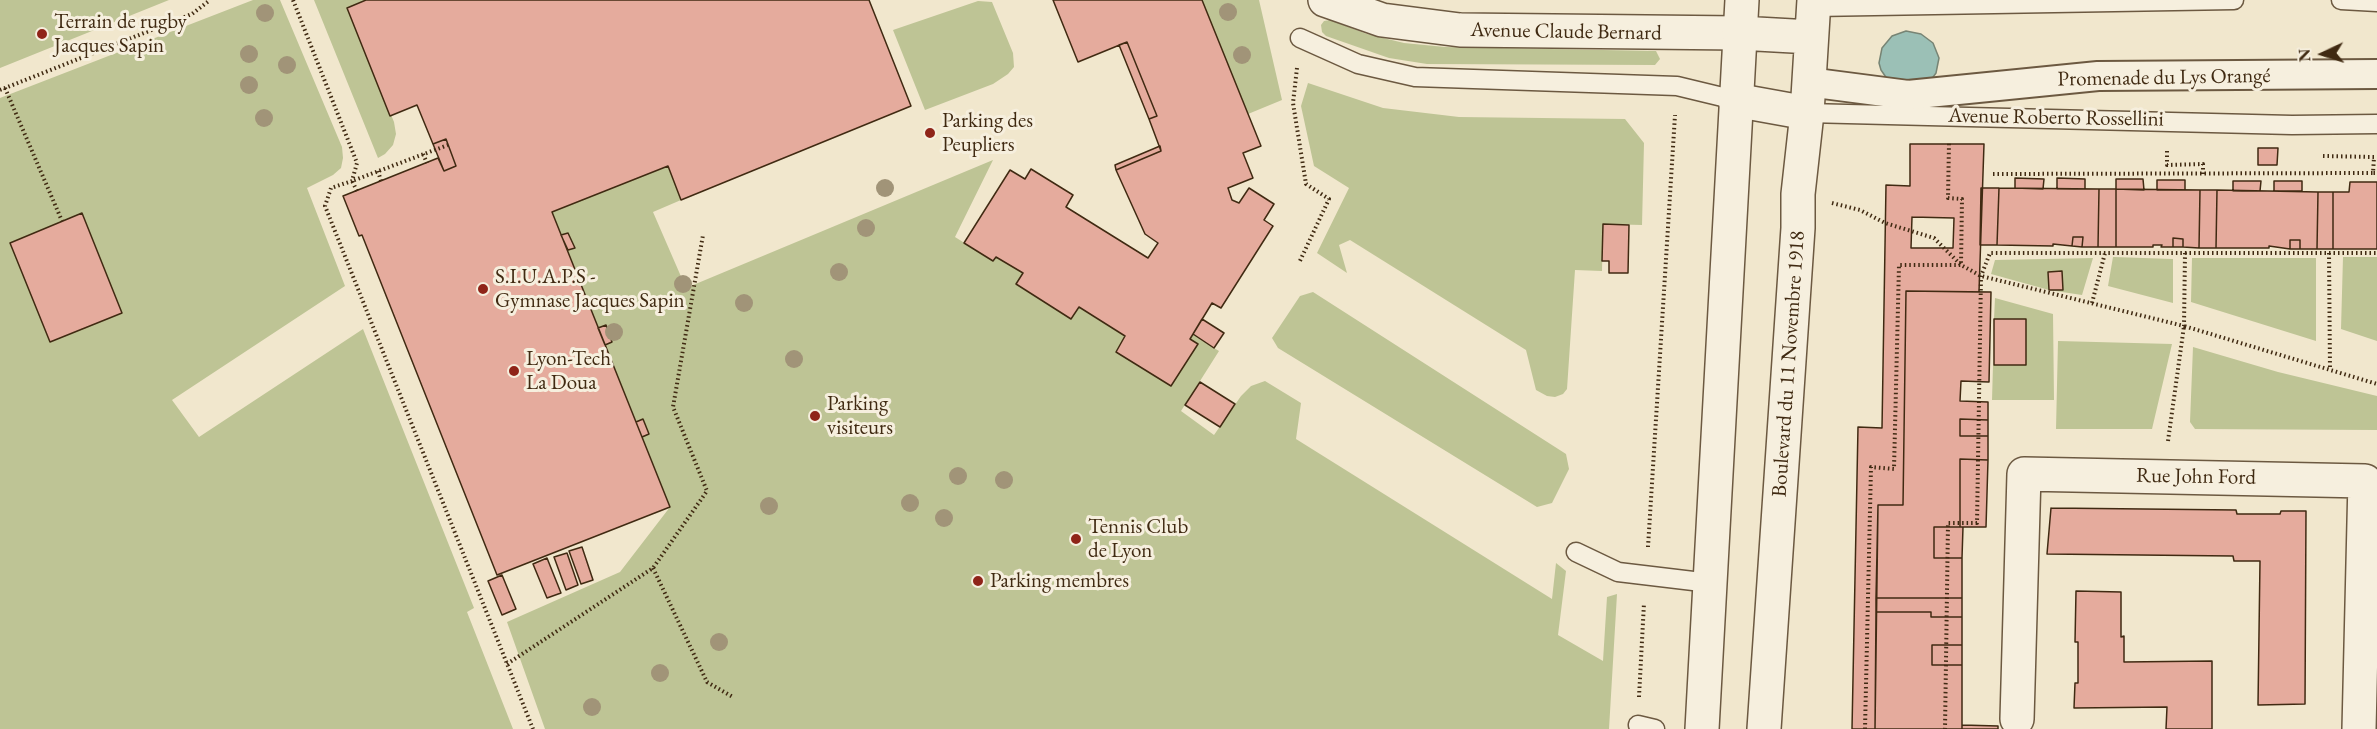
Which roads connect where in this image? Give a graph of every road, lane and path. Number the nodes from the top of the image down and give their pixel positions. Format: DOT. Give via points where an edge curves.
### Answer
graph roads {
  1 [pos="210,0"];
  2 [pos="293,0"];
  3 [pos="1324,0"];
  4 [pos="1742,0"];
  5 [pos="2234,0"];
  6 [pos="2341,0"];
  7 [pos="2377,2"];
  8 [pos="1813,15"];
  9 [pos="1739,33"];
  10 [pos="1300,38"];
  11 [pos="2377,74"];
  12 [pos="1677,86"];
  13 [pos="3,89"];
  14 [pos="1807,97"];
  15 [pos="1735,100"];
  16 [pos="1949,116"];
  17 [pos="2377,124"];
  18 [pos="448,145"];
  19 [pos="423,154"];
  20 [pos="2315,156"];
  21 [pos="427,163"];
  22 [pos="2167,165"];
  23 [pos="378,171"];
  24 [pos="2375,173"];
  25 [pos="1993,174"];
  26 [pos="2203,174"];
  27 [pos="352,181"];
  28 [pos="381,181"];
  29 [pos="357,190"];
  30 [pos="1832,202"];
  31 [pos="62,221"];
  32 [pos="703,235"];
  33 [pos="2105,253"];
  34 [pos="2185,253"];
  35 [pos="2329,253"];
  36 [pos="2377,253"];
  37 [pos="1299,263"];
  38 [pos="1961,265"];
  39 [pos="1981,276"];
  40 [pos="2092,303"];
  41 [pos="2184,326"];
  42 [pos="2330,370"];
  43 [pos="2377,384"];
  44 [pos="2168,442"];
  45 [pos="1576,552"];
  46 [pos="2370,561"];
  47 [pos="653,568"];
  48 [pos="1646,575"];
  49 [pos="1710,583"];
  50 [pos="2369,648"];
  51 [pos="507,664"];
  52 [pos="733,697"];
  53 [pos="2017,718"];
  54 [pos="1646,727"];
  55 [pos="533,729"];
  56 [pos="1702,729"];
  57 [pos="1764,729"];
  58 [pos="1865,729"];
  59 [pos="1945,729"];
  60 [pos="2359,729"];
  1 -- 13 [label="path" via="192,14"];
  2 -- 27 [label="path" via="357,163"];
  3 -- 9 [label="street, Avenue Claude Bernard" via="1382,20 1460,30"];
  4 -- 9 [label="street"];
  5 -- 8 [label="lane"];
  6 -- 7 [label="lane"];
  8 -- 9 [label="street, Avenue Claude Bernard"];
  8 -- 14 [label="street, Boulevard du 11 Novembre 1918"];
  9 -- 15 [label="street"];
  10 -- 12 [label="lane" via="1358,64 1415,77"];
  10 -- 37 [label="path" via="1293,103 1306,184 1329,199"];
  11 -- 14 [label="street, Promenade du Lys Orangé" via="2098,76 1908,95"];
  12 -- 15 [label="lane"];
  12 -- 48 [label="path"];
  13 -- 31 [label="path"];
  14 -- 15 [label="street, Avenue Roberto Rossellini"];
  14 -- 16 [label="lane, Avenue Roberto Rossellini"];
  14 -- 57 [label="street, Boulevard du 11 Novembre 1918"];
  15 -- 49 [label="street"];
  16 -- 17 [label="lane, Avenue Roberto Rossellini"];
  16 -- 38 [label="path" via="1948,198 1962,199"];
  18 -- 19 [label="path"];
  19 -- 21 [label="path"];
  19 -- 23 [label="path"];
  20 -- 24 [label="path" via="2374,157"];
  22 -- 26 [label="path" via="2203,164"];
  23 -- 27 [label="path"];
  23 -- 28 [label="path"];
  24 -- 26 [label="path"];
  25 -- 26 [label="path"];
  27 -- 29 [label="path"];
  27 -- 51 [label="path" via="331,188 325,206"];
  30 -- 38 [label="path" via="1934,238"];
  32 -- 47 [label="path" via="673,407 707,490"];
  33 -- 34 [label="path"];
  33 -- 39 [label="path" via="1990,253"];
  33 -- 40 [label="path"];
  34 -- 35 [label="path"];
  34 -- 41 [label="path"];
  35 -- 36 [label="path"];
  35 -- 42 [label="path"];
  38 -- 39 [label="path"];
  38 -- 58 [label="path" via="1899,265 1894,469 1871,467"];
  39 -- 40 [label="path"];
  39 -- 59 [label="path" via="1977,523 1948,523"];
  40 -- 41 [label="path"];
  41 -- 42 [label="path"];
  41 -- 44 [label="path"];
  42 -- 43 [label="path"];
  45 -- 48 [label="lane" via="1618,572"];
  46 -- 50 [label="street, Rue John Ford"];
  46 -- 53 [label="street, Rue John Ford" via="2365,481 2024,474"];
  47 -- 51 [label="path"];
  47 -- 52 [label="path" via="706,682"];
  48 -- 49 [label="lane"];
  48 -- 54 [label="path"];
  49 -- 56 [label="street"];
  50 -- 60 [label="street, Rue John Ford"];
  51 -- 55 [label="path"];
}
